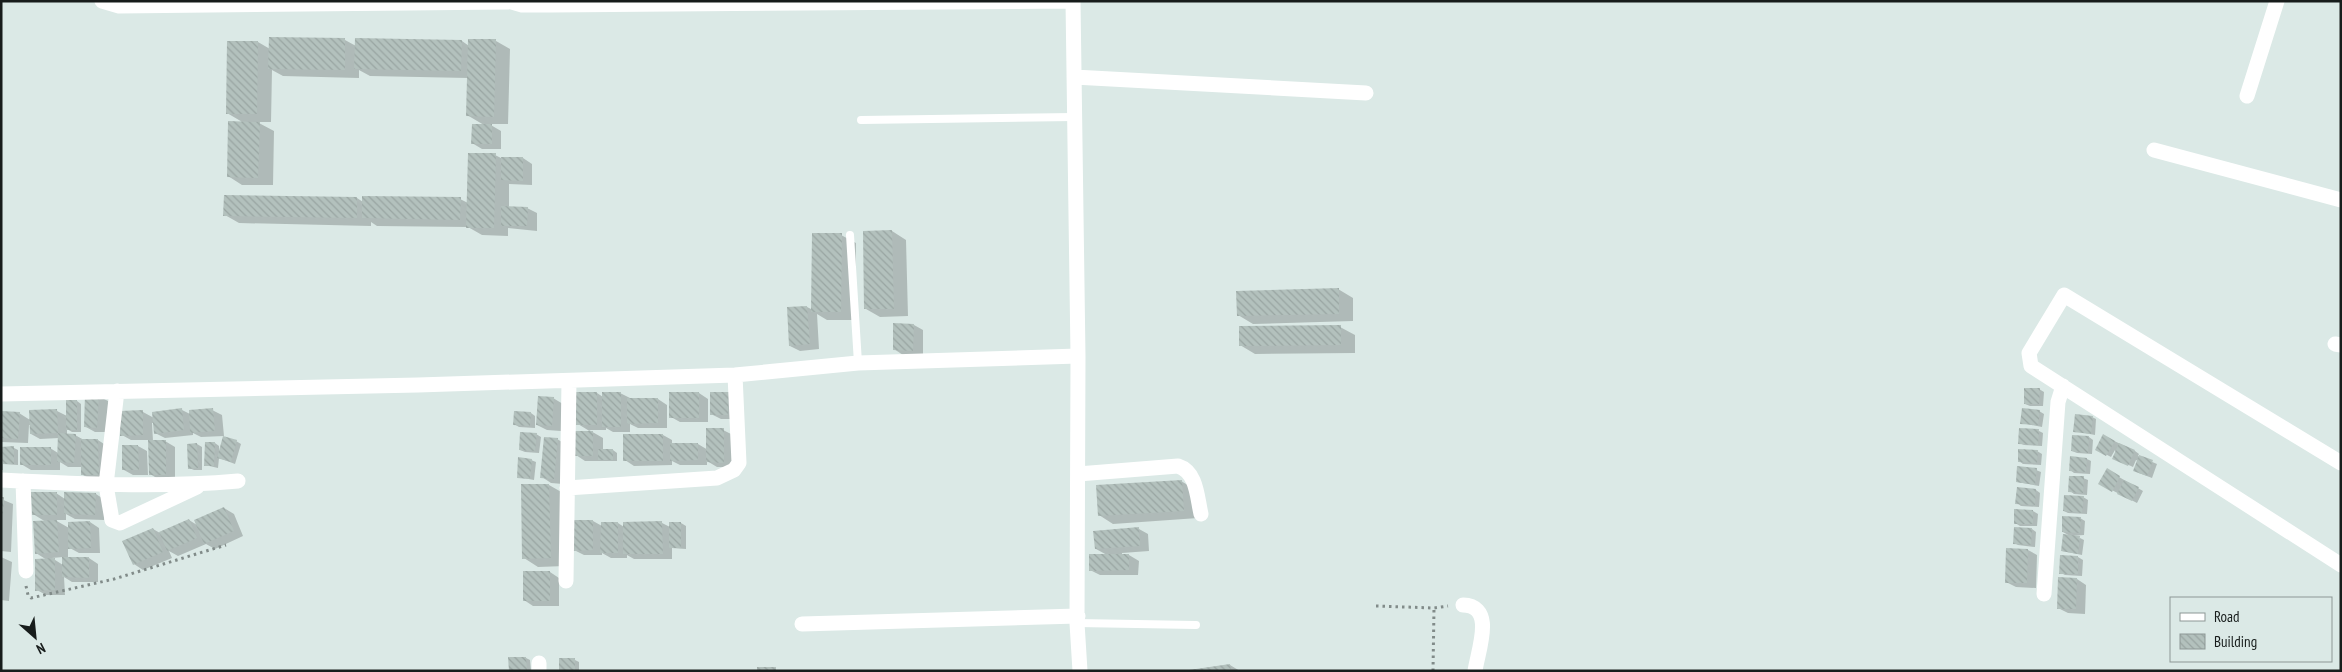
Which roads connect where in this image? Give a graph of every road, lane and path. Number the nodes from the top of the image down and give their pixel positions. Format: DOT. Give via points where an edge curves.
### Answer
graph roads {
  1 [pos="102,1"];
  2 [pos="1067,1"];
  3 [pos="1074,1"];
  4 [pos="2278,1"];
  5 [pos="507,2"];
  6 [pos="225,3"];
  7 [pos="1074,77"];
  8 [pos="1366,92"];
  9 [pos="2247,96"];
  10 [pos="1074,117"];
  11 [pos="862,120"];
  12 [pos="2154,150"];
  13 [pos="2341,200"];
  14 [pos="850,235"];
  15 [pos="1078,356"];
  16 [pos="858,363"];
  17 [pos="735,376"];
  18 [pos="569,381"];
  19 [pos="2063,386"];
  20 [pos="118,392"];
  21 [pos="1,394"];
  22 [pos="2341,463"];
  23 [pos="1078,474"];
  24 [pos="1,480"];
  25 [pos="238,480"];
  26 [pos="24,481"];
  27 [pos="203,484"];
  28 [pos="106,485"];
  29 [pos="567,488"];
  30 [pos="1201,514"];
  31 [pos="226,545"];
  32 [pos="2341,565"];
  33 [pos="26,571"];
  34 [pos="566,581"];
  35 [pos="2044,594"];
  36 [pos="1463,605"];
  37 [pos="1376,606"];
  38 [pos="1434,608"];
  39 [pos="1078,620"];
  40 [pos="802,624"];
  41 [pos="1196,625"];
  42 [pos="1080,671"];
  43 [pos="1433,671"];
  44 [pos="1475,671"];
  1 -- 6 [label="street" via="119,6"];
  2 -- 5 [label="street" via="551,5"];
  3 -- 7 [label="street"];
  4 -- 9 [label="street"];
  5 -- 6 [label="street"];
  7 -- 8 [label="street"];
  7 -- 10 [label="street"];
  10 -- 11 [label="lane"];
  10 -- 15 [label="street"];
  12 -- 13 [label="street"];
  14 -- 16 [label="lane"];
  15 -- 16 [label="street"];
  15 -- 23 [label="street"];
  16 -- 17 [label="street"];
  17 -- 18 [label="street"];
  17 -- 29 [label="street" via="738,463 734,470 717,478"];
  18 -- 20 [label="street"];
  18 -- 29 [label="street"];
  19 -- 22 [label="street" via="2031,366 2029,353 2064,295"];
  19 -- 32 [label="street"];
  19 -- 35 [label="street" via="2058,402"];
  20 -- 21 [label="street"];
  20 -- 28 [label="street"];
  23 -- 30 [label="street" via="1178,466 1189,472 1194,482"];
  23 -- 39 [label="street"];
  24 -- 26 [label="street"];
  25 -- 27 [label="street"];
  26 -- 28 [label="street"];
  26 -- 33 [label="street"];
  27 -- 28 [label="street"];
  27 -- 28 [label="street" via="117,523 110,517"];
  29 -- 34 [label="street"];
  31 -- 33 [label="path" via="114,579 31,598 27,592"];
  36 -- 38 [label="path"];
  36 -- 44 [label="street" via="1478,609 1484,620"];
  37 -- 38 [label="path"];
  38 -- 43 [label="path"];
  39 -- 40 [label="street"];
  39 -- 41 [label="lane"];
  39 -- 42 [label="street"];
}
